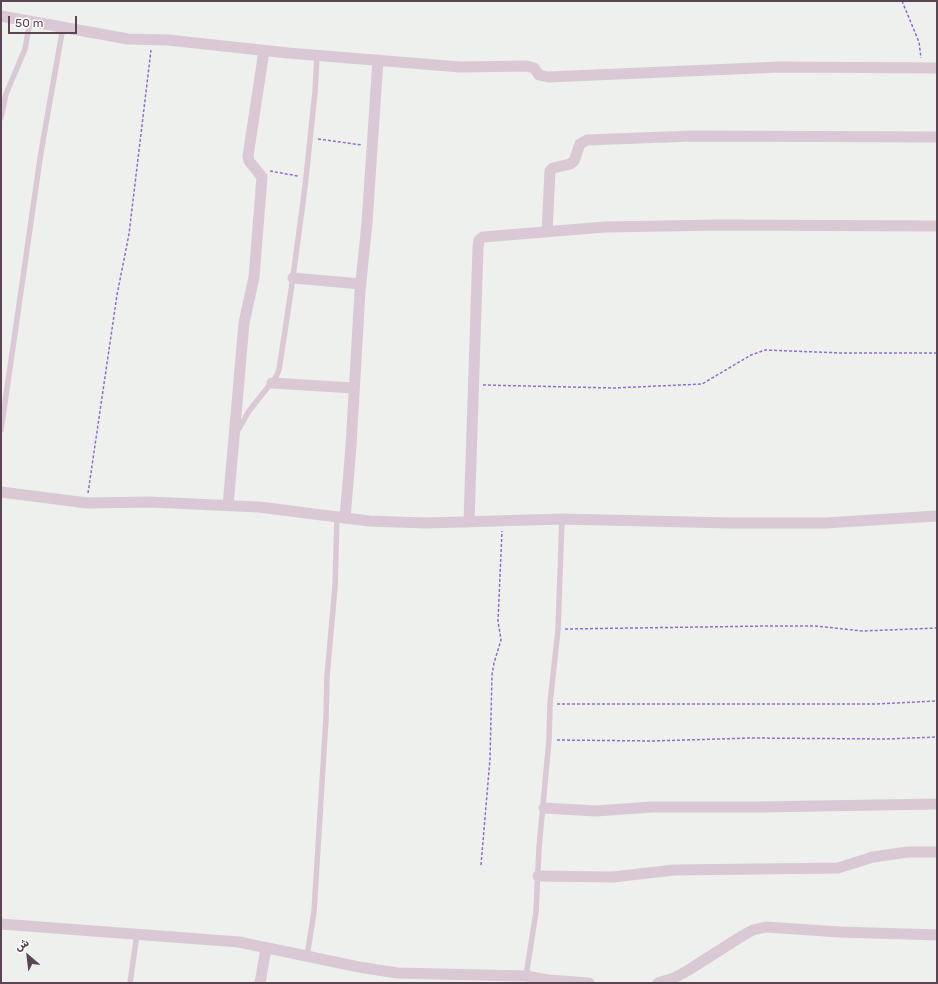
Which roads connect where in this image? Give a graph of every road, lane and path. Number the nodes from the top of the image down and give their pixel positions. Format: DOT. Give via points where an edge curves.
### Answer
graph roads {
  1 [pos="902,1"];
  2 [pos="1,16"];
  3 [pos="30,21"];
  4 [pos="63,26"];
  5 [pos="152,40"];
  6 [pos="264,51"];
  7 [pos="317,55"];
  8 [pos="378,60"];
  9 [pos="922,67"];
  10 [pos="937,68"];
  11 [pos="1,118"];
  12 [pos="937,137"];
  13 [pos="310,138"];
  14 [pos="372,147"];
  15 [pos="256,169"];
  16 [pos="306,178"];
  17 [pos="937,226"];
  18 [pos="547,232"];
  19 [pos="293,278"];
  20 [pos="361,284"];
  21 [pos="937,353"];
  22 [pos="272,383"];
  23 [pos="473,385"];
  24 [pos="354,388"];
  25 [pos="1,430"];
  26 [pos="234,437"];
  27 [pos="1,492"];
  28 [pos="87,503"];
  29 [pos="228,506"];
  30 [pos="937,516"];
  31 [pos="341,517"];
  32 [pos="562,519"];
  33 [pos="503,521"];
  34 [pos="468,522"];
  35 [pos="937,628"];
  36 [pos="558,630"];
  37 [pos="937,701"];
  38 [pos="550,703"];
  39 [pos="937,737"];
  40 [pos="549,740"];
  41 [pos="937,804"];
  42 [pos="544,808"];
  43 [pos="937,852"];
  44 [pos="481,865"];
  45 [pos="538,876"];
  46 [pos="1,924"];
  47 [pos="137,934"];
  48 [pos="937,935"];
  49 [pos="266,948"];
  50 [pos="307,957"];
  51 [pos="526,976"];
  52 [pos="130,983"];
  53 [pos="260,983"];
  54 [pos="589,983"];
  55 [pos="658,983"];
  1 -- 9 [label="path" via="919,42"];
  2 -- 3 [label="street"];
  3 -- 4 [label="street"];
  3 -- 11 [label="lane" via="25,49 6,94"];
  4 -- 5 [label="street" via="128,39"];
  4 -- 25 [label="lane" via="41,152"];
  5 -- 6 [label="street"];
  5 -- 28 [label="path" via="129,234 117,294"];
  6 -- 7 [label="street"];
  6 -- 15 [label="street" via="248,156"];
  7 -- 8 [label="street"];
  7 -- 13 [label="lane"];
  8 -- 9 [label="street" via="460,67 527,66 534,68 539,75 548,77 780,67"];
  8 -- 14 [label="street"];
  9 -- 10 [label="street"];
  12 -- 18 [label="street" via="693,136 587,140 580,144 574,161 550,171"];
  13 -- 14 [label="path"];
  13 -- 16 [label="lane"];
  14 -- 20 [label="street" via="368,223"];
  15 -- 16 [label="path"];
  15 -- 26 [label="street" via="262,177 255,269 244,323"];
  16 -- 19 [label="lane"];
  17 -- 18 [label="street" via="719,225 605,227"];
  18 -- 23 [label="street" via="490,235 480,240"];
  19 -- 20 [label="street"];
  19 -- 22 [label="lane" via="279,370"];
  20 -- 24 [label="street"];
  21 -- 23 [label="path" via="765,350 751,355 707,382 690,385 614,388"];
  22 -- 24 [label="street"];
  22 -- 26 [label="lane" via="249,411"];
  23 -- 34 [label="street"];
  24 -- 31 [label="street" via="351,446"];
  26 -- 29 [label="street"];
  27 -- 28 [label="street"];
  28 -- 29 [label="street" via="150,502"];
  29 -- 31 [label="street" via="260,507"];
  30 -- 32 [label="street" via="825,523"];
  31 -- 34 [label="street" via="410,523"];
  31 -- 50 [label="lane" via="327,676 314,912"];
  32 -- 33 [label="street"];
  32 -- 36 [label="lane"];
  33 -- 34 [label="street"];
  33 -- 44 [label="path" via="498,621 501,640 492,676 490,759"];
  35 -- 36 [label="path" via="863,630 768,626"];
  36 -- 38 [label="lane"];
  37 -- 38 [label="path" via="876,704"];
  38 -- 40 [label="lane"];
  39 -- 40 [label="path"];
  40 -- 42 [label="lane"];
  41 -- 42 [label="street" via="644,807 596,811"];
  42 -- 45 [label="lane"];
  43 -- 45 [label="street" via="908,852 872,857 838,868 674,870 607,877"];
  45 -- 51 [label="lane" via="536,912"];
  46 -- 47 [label="street"];
  47 -- 49 [label="street" via="239,942"];
  47 -- 52 [label="lane"];
  48 -- 55 [label="street" via="766,927 753,930 680,974"];
  49 -- 50 [label="street"];
  49 -- 53 [label="street"];
  50 -- 51 [label="street" via="397,973"];
  51 -- 54 [label="street"];
}
